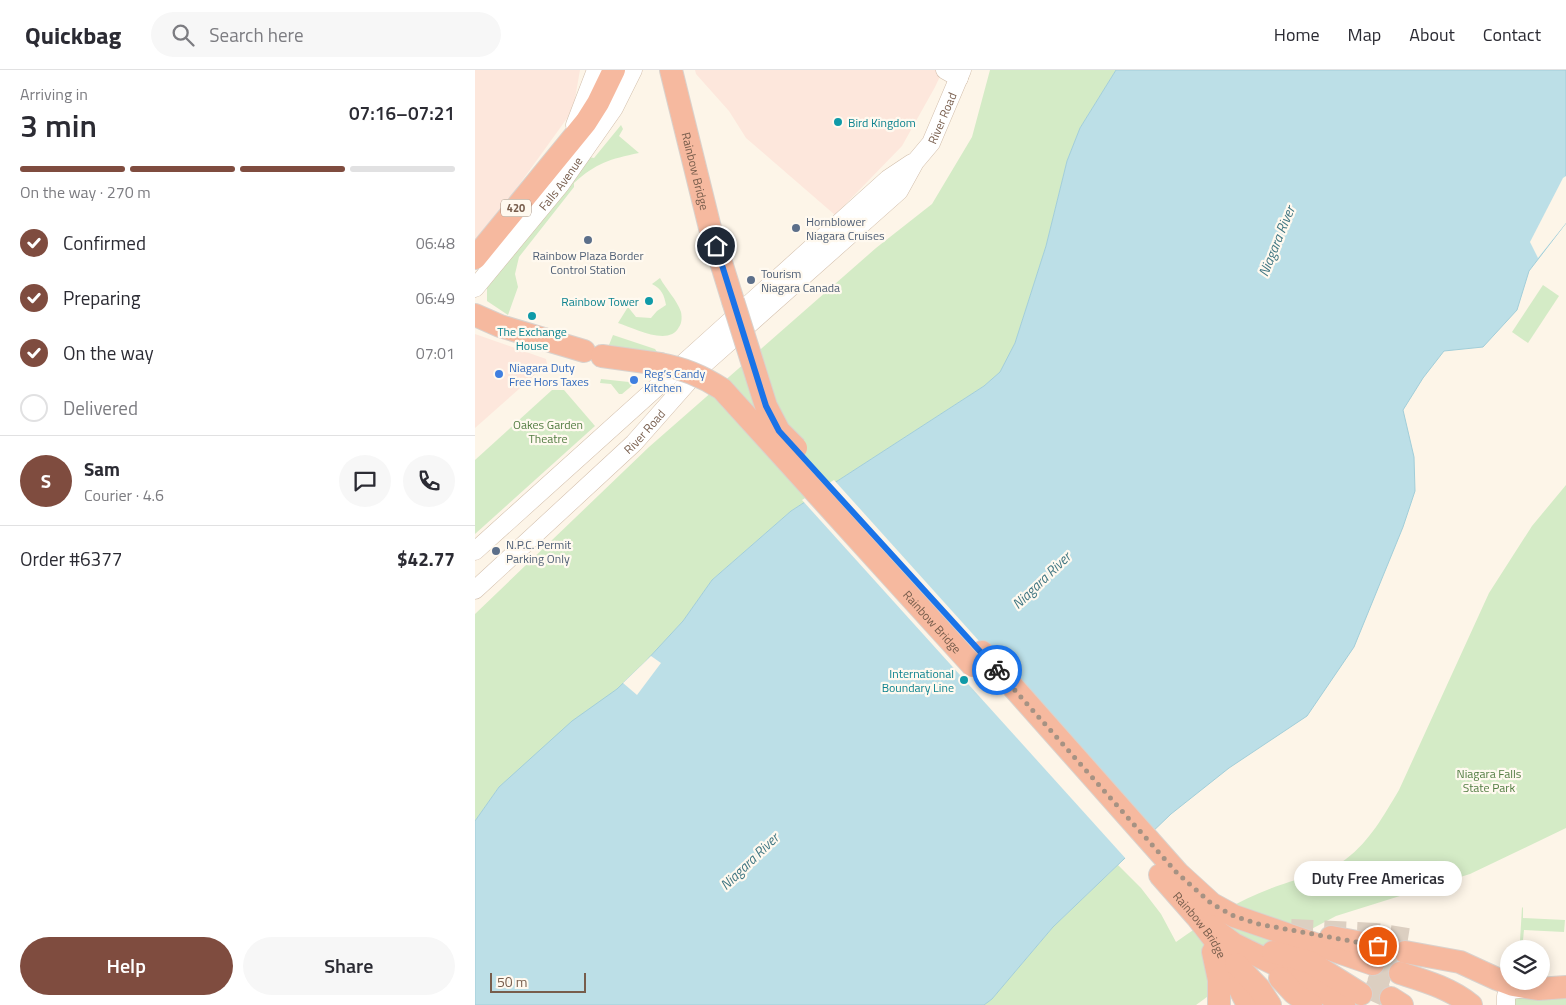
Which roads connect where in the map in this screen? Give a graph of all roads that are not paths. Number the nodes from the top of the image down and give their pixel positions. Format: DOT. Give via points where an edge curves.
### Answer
graph roads {
  1 [pos="596,70"];
  2 [pos="614,70"];
  3 [pos="633,70"];
  4 [pos="671,70"];
  5 [pos="681,70"];
  6 [pos="955,73"];
  7 [pos="682,113"];
  8 [pos="565,148"];
  9 [pos="915,162"];
  10 [pos="475,258"];
  11 [pos="475,288"];
  12 [pos="475,315"];
  13 [pos="475,551"];
  14 [pos="475,590"];
  15 [pos="1218,948"];
  16 [pos="1402,969"];
  17 [pos="1368,972"];
  18 [pos="1281,977"];
  19 [pos="1500,980"];
  20 [pos="1566,987"];
  21 [pos="1550,989"];
  22 [pos="1511,990"];
  23 [pos="1212,1005"];
  24 [pos="1221,1005"];
  25 [pos="1311,1005"];
  26 [pos="1329,1005"];
  27 [pos="1471,1005"];
  28 [pos="1506,1005"];
  1 -- 8 [label="main road"];
  2 -- 8 [label="highway, Falls Avenue / 420" via="598,103"];
  3 -- 11 [label="main road, Falls Avenue" via="615,108 560,185"];
  4 -- 7 [label="highway"];
  5 -- 7 [label="highway"];
  6 -- 9 [label="main road, River Road" via="931,143"];
  7 -- 18 [label="highway, Rainbow Bridge, bridge" via="713,237 766,406 779,431 1183,880 1217,907 1258,924"];
  8 -- 10 [label="highway, Falls Avenue / 420"];
  9 -- 13 [label="main road, River Road" via="888,179"];
  9 -- 14 [label="main road, River Road" via="899,191 702,366 634,443"];
  12 -- 15 [label="highway, Rainbow Bridge, bridge" via="500,326 593,354 681,368 722,389 973,666"];
  15 -- 18 [label="highway, Rainbow Bridge"];
  15 -- 18 [label="highway"];
  15 -- 18 [label="highway" via="1258,947"];
  15 -- 23 [label="highway"];
  15 -- 24 [label="highway"];
  16 -- 19 [label="highway" via="1446,957"];
  16 -- 27 [label="highway" via="1420,974"];
  17 -- 18 [label="highway"];
  17 -- 18 [label="highway"];
  18 -- 25 [label="highway" via="1294,993"];
  18 -- 26 [label="highway"];
  20 -- 21 [label="highway"];
  22 -- 28 [label="main road" via="1506,996"];
}
